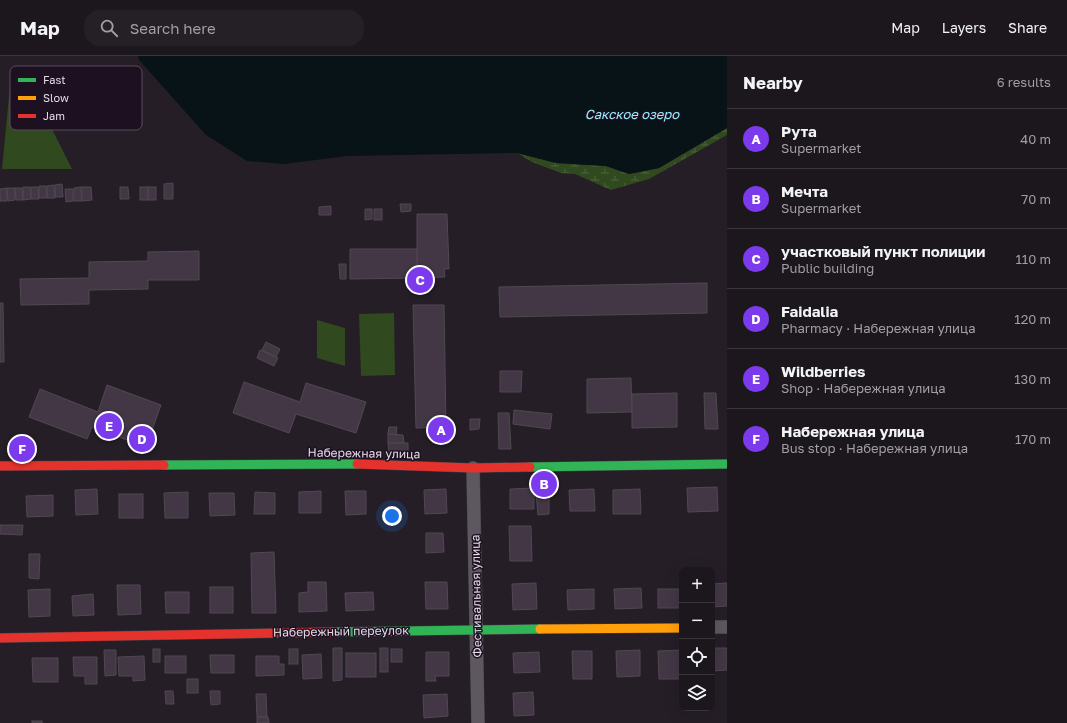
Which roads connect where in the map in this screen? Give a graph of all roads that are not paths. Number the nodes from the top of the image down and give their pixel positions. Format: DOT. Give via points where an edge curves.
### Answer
graph roads {
  1 [pos="727,464"];
  2 [pos="0,466"];
  3 [pos="473,468"];
  4 [pos="715,627"];
  5 [pos="727,627"];
  6 [pos="679,628"];
  7 [pos="476,629"];
  8 [pos="0,638"];
  9 [pos="478,723"];
  1 -- 3 [label="street, Набережная улица"];
  2 -- 3 [label="street, Набережная улица" via="383,464"];
  3 -- 7 [label="street, Фестивальная улица"];
  4 -- 5 [label="street"];
  6 -- 7 [label="street, Набережный переулок"];
  7 -- 8 [label="street, Набережный переулок"];
  7 -- 9 [label="street, Фестивальная улица"];
}
